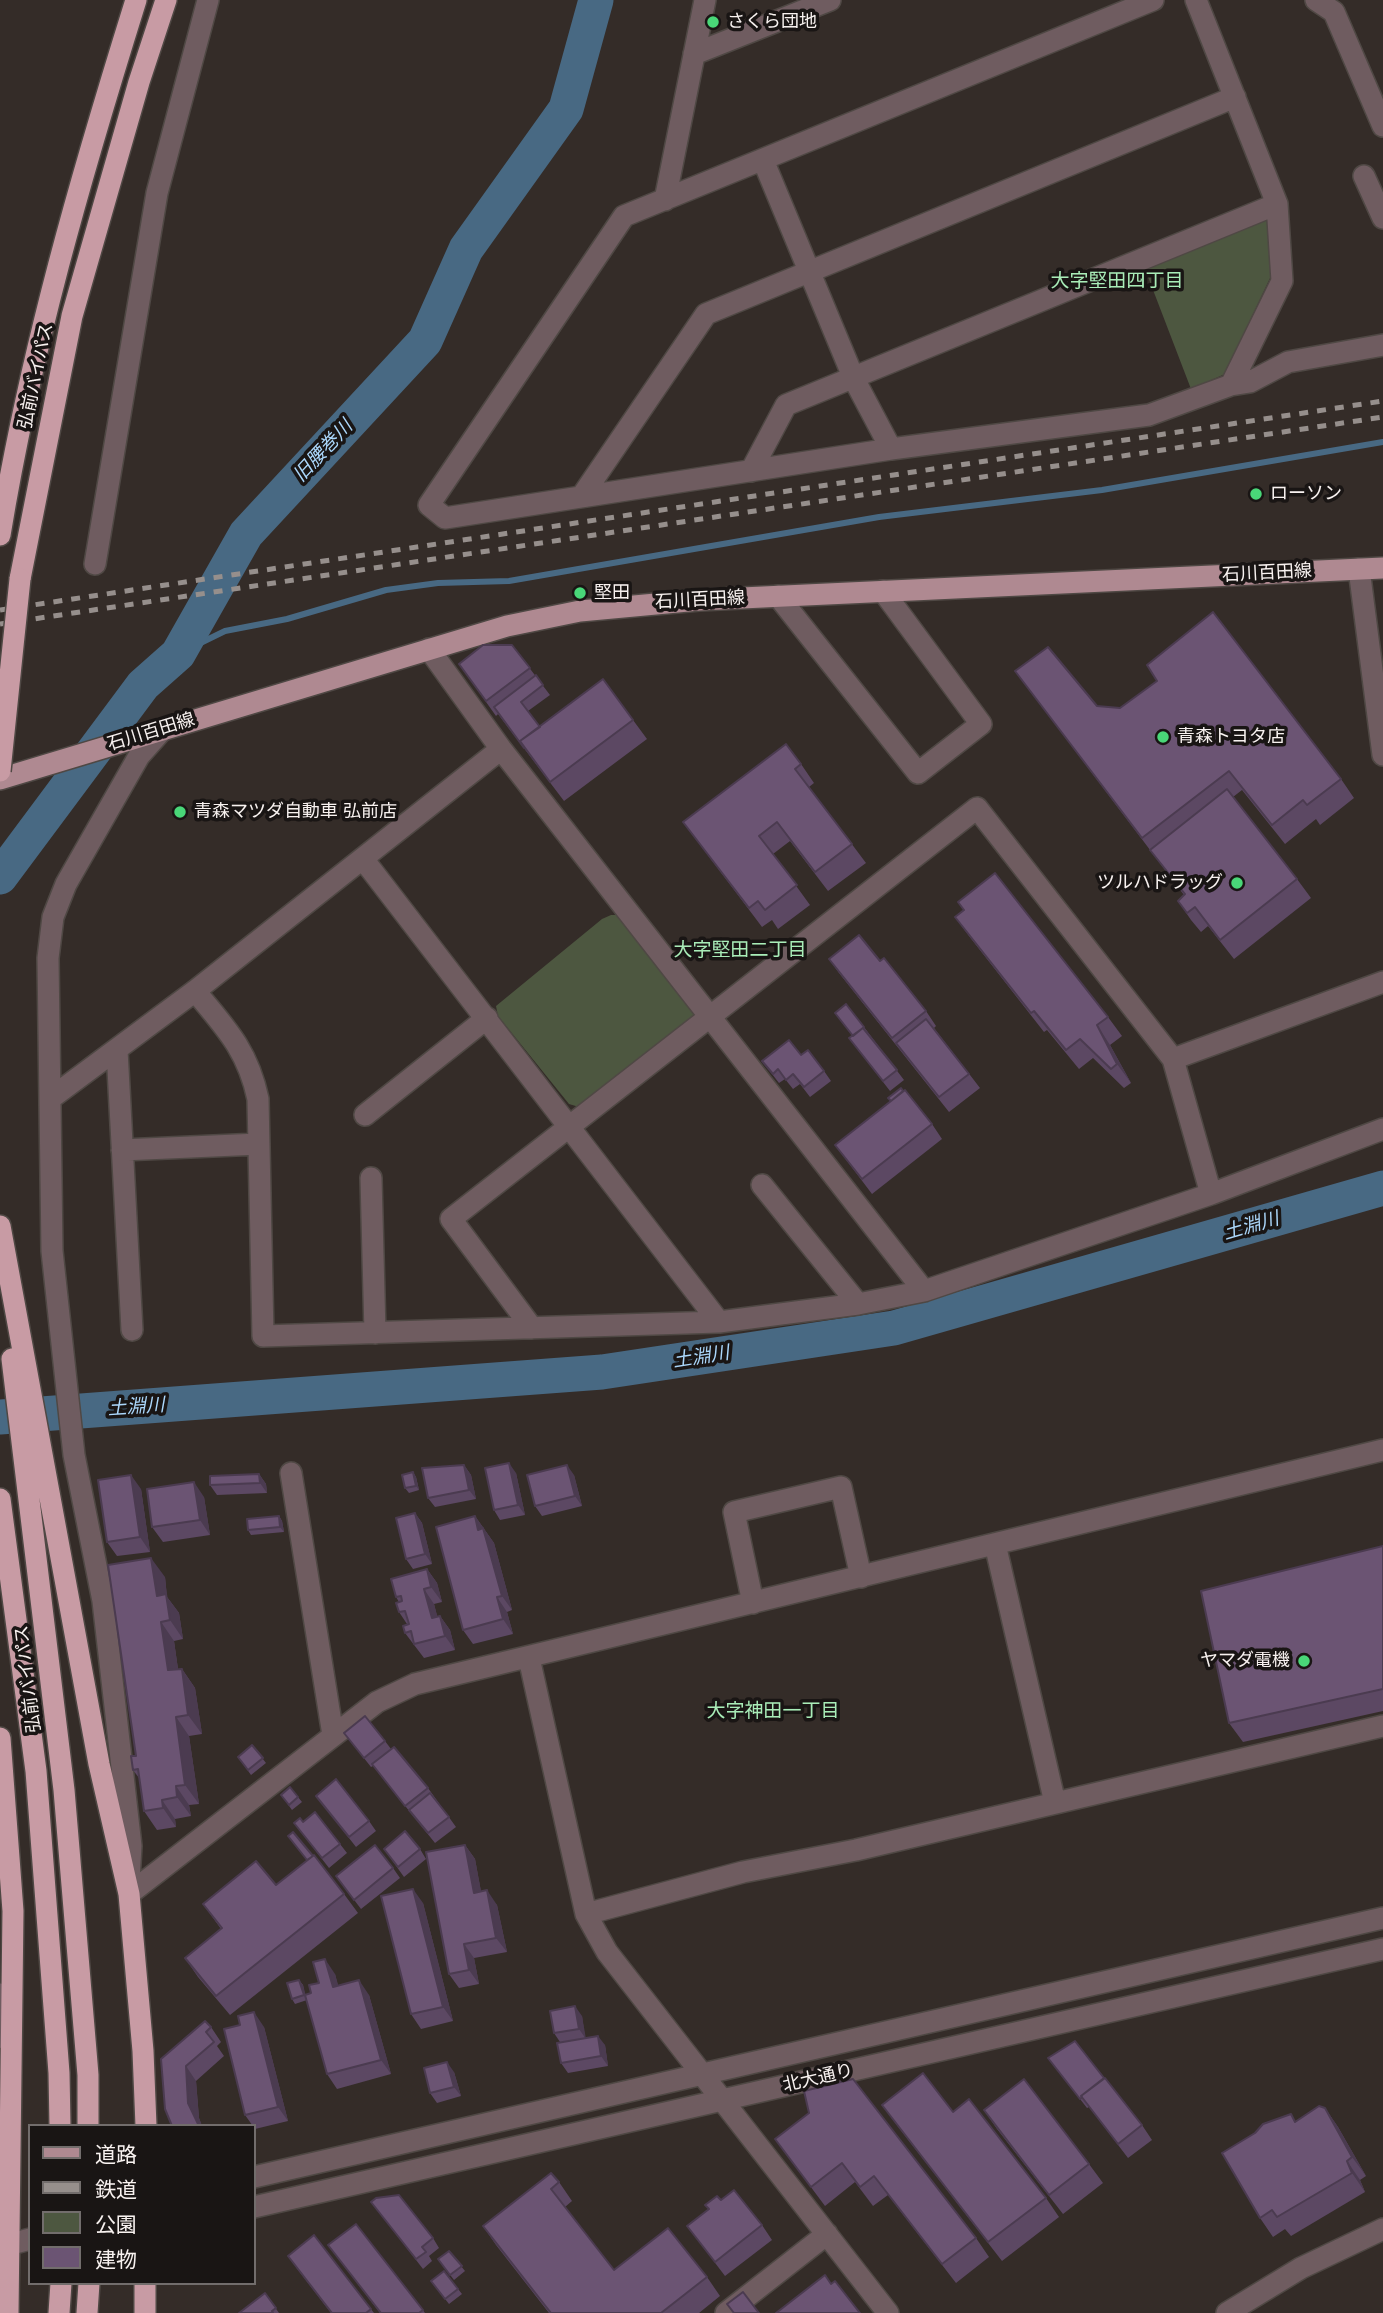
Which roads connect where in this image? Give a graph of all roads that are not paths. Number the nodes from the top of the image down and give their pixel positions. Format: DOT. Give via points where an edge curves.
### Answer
graph roads {
  1 [pos="136,0"];
  2 [pos="166,0"];
  3 [pos="208,0"];
  4 [pos="705,0"];
  5 [pos="830,0"];
  6 [pos="1153,0"];
  7 [pos="1196,0"];
  8 [pos="1317,0"];
  9 [pos="694,54"];
  10 [pos="1235,97"];
  11 [pos="1383,126"];
  12 [pos="763,160"];
  13 [pos="1364,176"];
  14 [pos="665,200"];
  15 [pos="1278,204"];
  16 [pos="1383,218"];
  17 [pos="810,272"];
  18 [pos="1383,345"];
  19 [pos="853,379"];
  20 [pos="1231,385"];
  21 [pos="891,449"];
  22 [pos="751,471"];
  23 [pos="582,496"];
  24 [pos="0,535"];
  25 [pos="95,564"];
  26 [pos="1383,568"];
  27 [pos="1359,569"];
  28 [pos="883,591"];
  29 [pos="778,596"];
  30 [pos="429,649"];
  31 [pos="163,729"];
  32 [pos="501,748"];
  33 [pos="1383,755"];
  34 [pos="0,771"];
  35 [pos="0,779"];
  36 [pos="363,859"];
  37 [pos="1383,982"];
  38 [pos="195,991"];
  39 [pos="708,1016"];
  40 [pos="487,1018"];
  41 [pos="117,1050"];
  42 [pos="1173,1059"];
  43 [pos="51,1098"];
  44 [pos="365,1115"];
  45 [pos="570,1125"];
  46 [pos="1383,1129"];
  47 [pos="259,1144"];
  48 [pos="122,1150"];
  49 [pos="371,1178"];
  50 [pos="762,1185"];
  51 [pos="1211,1194"];
  52 [pos="0,1226"];
  53 [pos="924,1292"];
  54 [pos="859,1304"];
  55 [pos="719,1322"];
  56 [pos="532,1328"];
  57 [pos="132,1330"];
  58 [pos="375,1333"];
  59 [pos="1383,1450"];
  60 [pos="35,1463"];
  61 [pos="291,1473"];
  62 [pos="0,1499"];
  63 [pos="995,1544"];
  64 [pos="861,1577"];
  65 [pos="753,1603"];
  66 [pos="529,1658"];
  67 [pos="1383,1726"];
  68 [pos="333,1735"];
  69 [pos="0,1738"];
  70 [pos="1055,1803"];
  71 [pos="129,1894"];
  72 [pos="586,1914"];
  73 [pos="1383,1918"];
  74 [pos="1383,1949"];
  75 [pos="0,1994"];
  76 [pos="702,2074"];
  77 [pos="722,2100"];
  78 [pos="10,2114"];
  79 [pos="60,2124"];
  80 [pos="88,2124"];
  81 [pos="146,2124"];
  82 [pos="256,2177"];
  83 [pos="256,2207"];
  84 [pos="1383,2229"];
  85 [pos="827,2234"];
  86 [pos="18,2243"];
  87 [pos="61,2285"];
  88 [pos="89,2285"];
  89 [pos="145,2285"];
  90 [pos="8,2313"];
  91 [pos="59,2313"];
  92 [pos="87,2313"];
  93 [pos="145,2313"];
  94 [pos="726,2313"];
  95 [pos="888,2313"];
  96 [pos="1227,2313"];
  1 -- 24 [label="highway, 弘前バイパス" via="54,275"];
  2 -- 34 [label="highway, 弘前バイパス, bridge" via="72,316 20,579"];
  3 -- 25 [label="street" via="156,193"];
  4 -- 9 [label="street"];
  5 -- 9 [label="street"];
  6 -- 12 [label="street"];
  7 -- 10 [label="street"];
  8 -- 11 [label="street" via="1334,12"];
  9 -- 14 [label="street"];
  10 -- 15 [label="street"];
  10 -- 17 [label="street"];
  12 -- 14 [label="street"];
  12 -- 17 [label="street"];
  13 -- 16 [label="street"];
  14 -- 23 [label="street" via="624,216 429,505 445,517"];
  15 -- 19 [label="street"];
  15 -- 20 [label="street" via="1282,281"];
  17 -- 19 [label="street"];
  17 -- 23 [label="street" via="706,314"];
  18 -- 20 [label="street" via="1288,362 1250,382"];
  19 -- 21 [label="street"];
  19 -- 22 [label="street" via="786,405"];
  20 -- 21 [label="street" via="1149,415"];
  21 -- 22 [label="street"];
  22 -- 23 [label="street"];
  26 -- 27 [label="main road, 石川百田線"];
  27 -- 28 [label="main road, 石川百田線"];
  27 -- 33 [label="street"];
  28 -- 29 [label="main road, 石川百田線"];
  28 -- 29 [label="street" via="981,724 918,773"];
  29 -- 30 [label="main road, 石川百田線" via="580,611"];
  30 -- 31 [label="main road, 石川百田線"];
  30 -- 32 [label="street"];
  31 -- 35 [label="main road, 石川百田線"];
  31 -- 43 [label="street" via="133,768 66,884 53,917 48,958"];
  32 -- 36 [label="street"];
  32 -- 39 [label="street"];
  36 -- 38 [label="street"];
  36 -- 40 [label="street"];
  37 -- 42 [label="street"];
  38 -- 41 [label="street"];
  38 -- 47 [label="street" via="239,1043 253,1075"];
  39 -- 42 [label="street" via="977,808"];
  39 -- 45 [label="street"];
  39 -- 53 [label="street"];
  40 -- 44 [label="street"];
  40 -- 45 [label="street"];
  41 -- 43 [label="street"];
  41 -- 48 [label="street"];
  42 -- 51 [label="street"];
  43 -- 71 [label="street" via="52,1251 74,1455 103,1601 131,1846"];
  45 -- 55 [label="street"];
  45 -- 56 [label="street" via="451,1219"];
  46 -- 51 [label="street"];
  47 -- 48 [label="street"];
  47 -- 58 [label="street" via="262,1336"];
  48 -- 57 [label="street"];
  49 -- 58 [label="street"];
  50 -- 54 [label="street"];
  51 -- 53 [label="street"];
  52 -- 60 [label="highway"];
  53 -- 54 [label="street"];
  54 -- 55 [label="street"];
  55 -- 56 [label="street"];
  56 -- 58 [label="street"];
  59 -- 63 [label="street"];
  60 -- 71 [label="highway"];
  60 -- 80 [label="highway, 弘前バイパス" via="88,2075"];
  61 -- 68 [label="street"];
  62 -- 79 [label="highway, 弘前バイパス" via="36,1771"];
  63 -- 64 [label="street"];
  63 -- 70 [label="street"];
  64 -- 65 [label="street"];
  64 -- 65 [label="street" via="841,1487 734,1512"];
  65 -- 66 [label="street"];
  66 -- 68 [label="street" via="415,1684 377,1702"];
  66 -- 72 [label="street"];
  67 -- 70 [label="street"];
  68 -- 71 [label="street"];
  69 -- 78 [label="highway" via="13,1911"];
  70 -- 72 [label="street" via="743,1872"];
  71 -- 81 [label="highway"];
  72 -- 76 [label="street" via="607,1952"];
  73 -- 76 [label="street"];
  74 -- 77 [label="street, 北大通り"];
  75 -- 78 [label="street"];
  76 -- 77 [label="street"];
  76 -- 82 [label="street"];
  77 -- 83 [label="street, 北大通り"];
  77 -- 85 [label="street"];
  78 -- 86 [label="highway"];
  84 -- 96 [label="street" via="1301,2268"];
  85 -- 94 [label="street"];
  85 -- 95 [label="street"];
  86 -- 90 [label="highway"];
  87 -- 91 [label="highway"];
  88 -- 92 [label="highway"];
  89 -- 93 [label="highway"];
}
